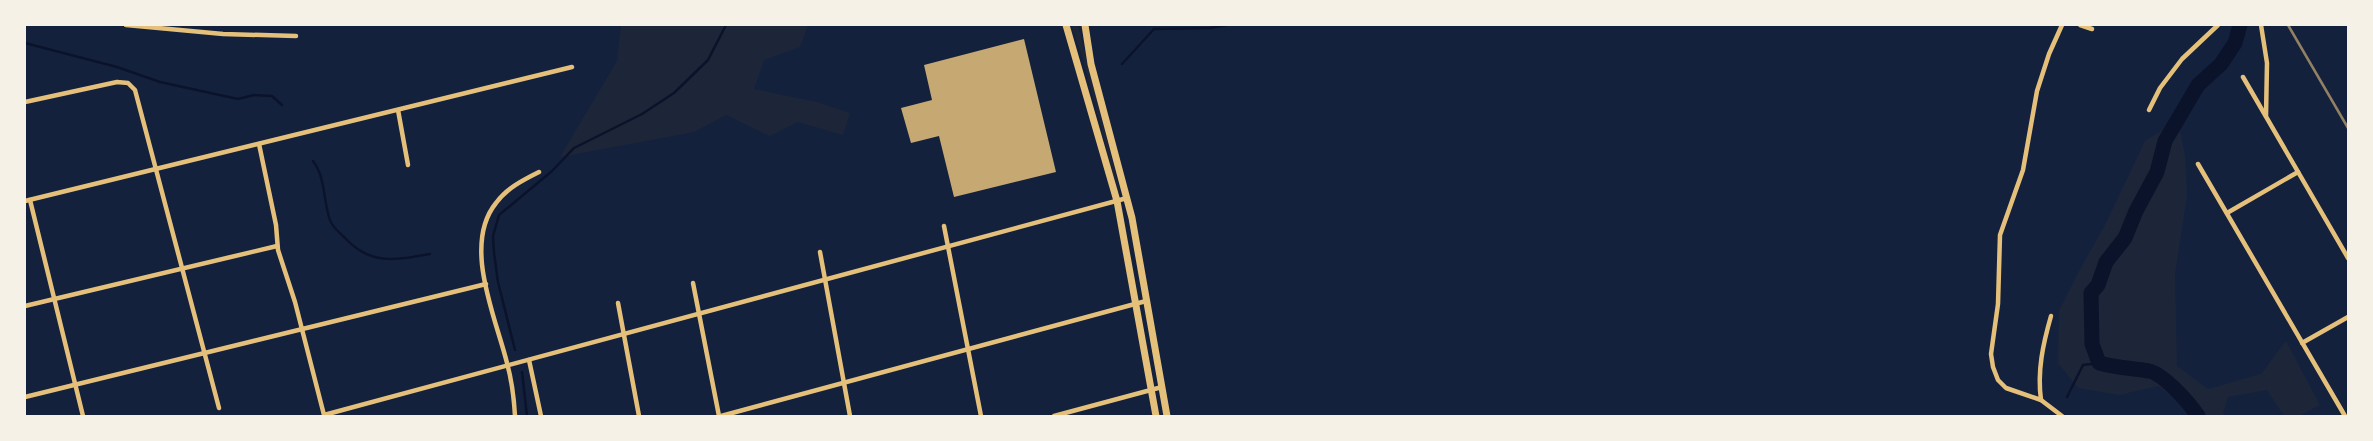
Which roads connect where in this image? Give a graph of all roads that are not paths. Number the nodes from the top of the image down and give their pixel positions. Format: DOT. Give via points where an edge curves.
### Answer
graph roads {
  1 [pos="126,25"];
  2 [pos="1066,25"];
  3 [pos="1085,25"];
  4 [pos="2062,25"];
  5 [pos="2080,25"];
  6 [pos="2218,25"];
  7 [pos="2261,25"];
  8 [pos="2092,29"];
  9 [pos="296,36"];
  10 [pos="572,67"];
  11 [pos="2243,77"];
  12 [pos="25,102"];
  13 [pos="398,110"];
  14 [pos="2149,110"];
  15 [pos="2266,118"];
  16 [pos="259,144"];
  17 [pos="2198,164"];
  18 [pos="408,165"];
  19 [pos="156,169"];
  20 [pos="539,172"];
  21 [pos="2298,172"];
  22 [pos="1127,198"];
  23 [pos="28,201"];
  24 [pos="1117,201"];
  25 [pos="2226,213"];
  26 [pos="944,226"];
  27 [pos="277,246"];
  28 [pos="948,247"];
  29 [pos="820,252"];
  30 [pos="2348,258"];
  31 [pos="182,269"];
  32 [pos="825,280"];
  33 [pos="693,283"];
  34 [pos="486,284"];
  35 [pos="54,299"];
  36 [pos="1146,301"];
  37 [pos="618,303"];
  38 [pos="1136,304"];
  39 [pos="25,306"];
  40 [pos="699,314"];
  41 [pos="2051,316"];
  42 [pos="2348,317"];
  43 [pos="302,329"];
  44 [pos="624,334"];
  45 [pos="2302,343"];
  46 [pos="968,349"];
  47 [pos="205,353"];
  48 [pos="529,360"];
  49 [pos="508,366"];
  50 [pos="844,383"];
  51 [pos="75,385"];
  52 [pos="1162,387"];
  53 [pos="1151,390"];
  54 [pos="25,397"];
  55 [pos="2041,400"];
  56 [pos="219,408"];
  57 [pos="324,415"];
  58 [pos="83,416"];
  59 [pos="515,416"];
  60 [pos="541,416"];
  61 [pos="639,416"];
  62 [pos="720,416"];
  63 [pos="850,416"];
  64 [pos="981,416"];
  65 [pos="1054,416"];
  66 [pos="1156,416"];
  67 [pos="1167,416"];
  68 [pos="2062,416"];
  69 [pos="2344,416"];
  1 -- 9 [label="street" via="223,34"];
  2 -- 24 [label="main road"];
  3 -- 22 [label="main road" via="1091,64"];
  4 -- 55 [label="street" via="2037,91 2023,170 2001,230 1998,304 1991,354 1998,380 2006,388"];
  5 -- 8 [label="street"];
  6 -- 14 [label="street" via="2182,59 2160,88"];
  7 -- 15 [label="street" via="2266,63"];
  10 -- 13 [label="street"];
  11 -- 15 [label="street"];
  12 -- 19 [label="street" via="117,82 128,83 135,90"];
  13 -- 16 [label="street"];
  13 -- 18 [label="street"];
  15 -- 21 [label="street"];
  16 -- 19 [label="street"];
  16 -- 27 [label="street" via="276,224"];
  17 -- 25 [label="street"];
  19 -- 23 [label="street"];
  19 -- 31 [label="street"];
  20 -- 34 [label="street" via="506,192 488,214 481,255"];
  21 -- 25 [label="street"];
  21 -- 30 [label="street"];
  22 -- 24 [label="street"];
  22 -- 36 [label="main road"];
  23 -- 35 [label="street"];
  24 -- 28 [label="street"];
  24 -- 38 [label="main road"];
  25 -- 45 [label="street"];
  26 -- 28 [label="street"];
  27 -- 31 [label="street"];
  27 -- 43 [label="street"];
  28 -- 32 [label="street"];
  28 -- 46 [label="street"];
  29 -- 32 [label="street"];
  31 -- 35 [label="street"];
  31 -- 47 [label="street"];
  32 -- 40 [label="street"];
  32 -- 50 [label="street"];
  33 -- 40 [label="street"];
  34 -- 43 [label="street"];
  34 -- 49 [label="street"];
  35 -- 39 [label="street"];
  35 -- 51 [label="street"];
  36 -- 38 [label="street"];
  36 -- 52 [label="main road"];
  37 -- 44 [label="street"];
  38 -- 46 [label="street"];
  38 -- 53 [label="main road"];
  40 -- 44 [label="street"];
  40 -- 62 [label="street"];
  41 -- 55 [label="street" via="2042,351"];
  42 -- 45 [label="street"];
  43 -- 47 [label="street"];
  43 -- 57 [label="street"];
  44 -- 48 [label="street"];
  44 -- 61 [label="street"];
  45 -- 69 [label="street"];
  46 -- 50 [label="street"];
  46 -- 64 [label="street"];
  47 -- 51 [label="street"];
  47 -- 56 [label="street"];
  48 -- 49 [label="street"];
  48 -- 60 [label="street"];
  49 -- 57 [label="street"];
  49 -- 59 [label="street"];
  50 -- 62 [label="street"];
  50 -- 63 [label="street"];
  51 -- 54 [label="street"];
  51 -- 58 [label="street"];
  52 -- 53 [label="street"];
  52 -- 67 [label="main road"];
  53 -- 65 [label="street"];
  53 -- 66 [label="main road"];
  55 -- 68 [label="street"];
}
